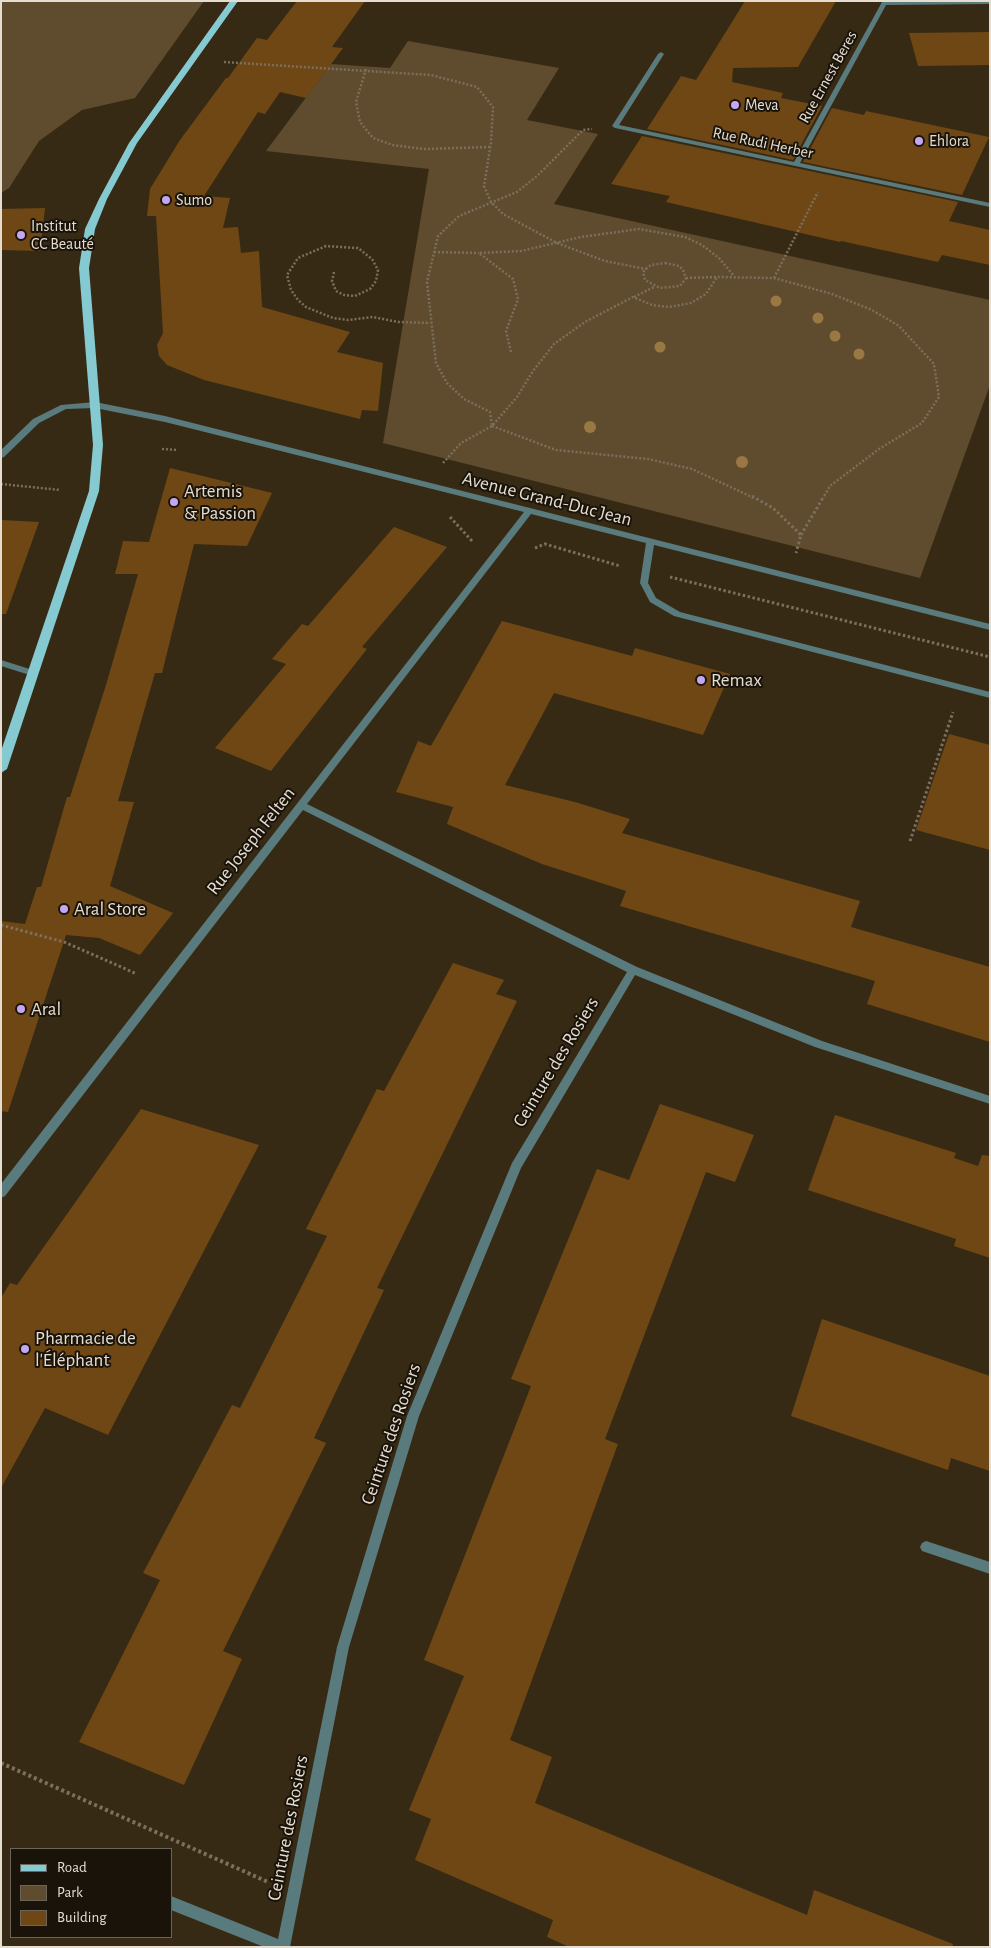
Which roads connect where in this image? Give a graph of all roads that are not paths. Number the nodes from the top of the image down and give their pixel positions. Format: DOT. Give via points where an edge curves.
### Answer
graph roads {
  1 [pos="234,1"];
  2 [pos="884,2"];
  3 [pos="990,2"];
  4 [pos="661,54"];
  5 [pos="796,164"];
  6 [pos="990,205"];
  7 [pos="95,405"];
  8 [pos="1,454"];
  9 [pos="529,511"];
  10 [pos="650,542"];
  11 [pos="990,628"];
  12 [pos="1,663"];
  13 [pos="33,673"];
  14 [pos="990,695"];
  15 [pos="1,769"];
  16 [pos="301,805"];
  17 [pos="633,970"];
  18 [pos="990,1100"];
  19 [pos="1,1193"];
  20 [pos="926,1547"];
  21 [pos="990,1568"];
  22 [pos="172,1903"];
  23 [pos="282,1947"];
  1 -- 7 [label="main road" via="133,143 90,229 84,268"];
  2 -- 3 [label="street, Rue Ernest Beres"];
  2 -- 5 [label="street, Rue Ernest Beres"];
  4 -- 5 [label="street, Rue Rudi Herber" via="615,126"];
  5 -- 6 [label="street, Rue Rudi Herber"];
  7 -- 8 [label="street, Avenue Grand-Duc Jean" via="64,407 36,421"];
  7 -- 9 [label="street, Avenue Grand-Duc Jean" via="164,419"];
  7 -- 13 [label="main road" via="98,445 94,491"];
  9 -- 10 [label="street, Avenue Grand-Duc Jean"];
  9 -- 16 [label="street, Rue Joseph Felten"];
  10 -- 11 [label="street, Avenue Grand-Duc Jean"];
  10 -- 14 [label="street" via="644,583 653,600 677,614"];
  12 -- 13 [label="street"];
  13 -- 15 [label="main road"];
  16 -- 17 [label="street"];
  16 -- 19 [label="street, Rue Joseph Felten"];
  17 -- 18 [label="street" via="819,1044"];
  17 -- 23 [label="street, Ceinture des Rosiers" via="516,1166 413,1416 343,1647"];
  20 -- 21 [label="street"];
  22 -- 23 [label="street, Ceinture des Rosiers"];
}
